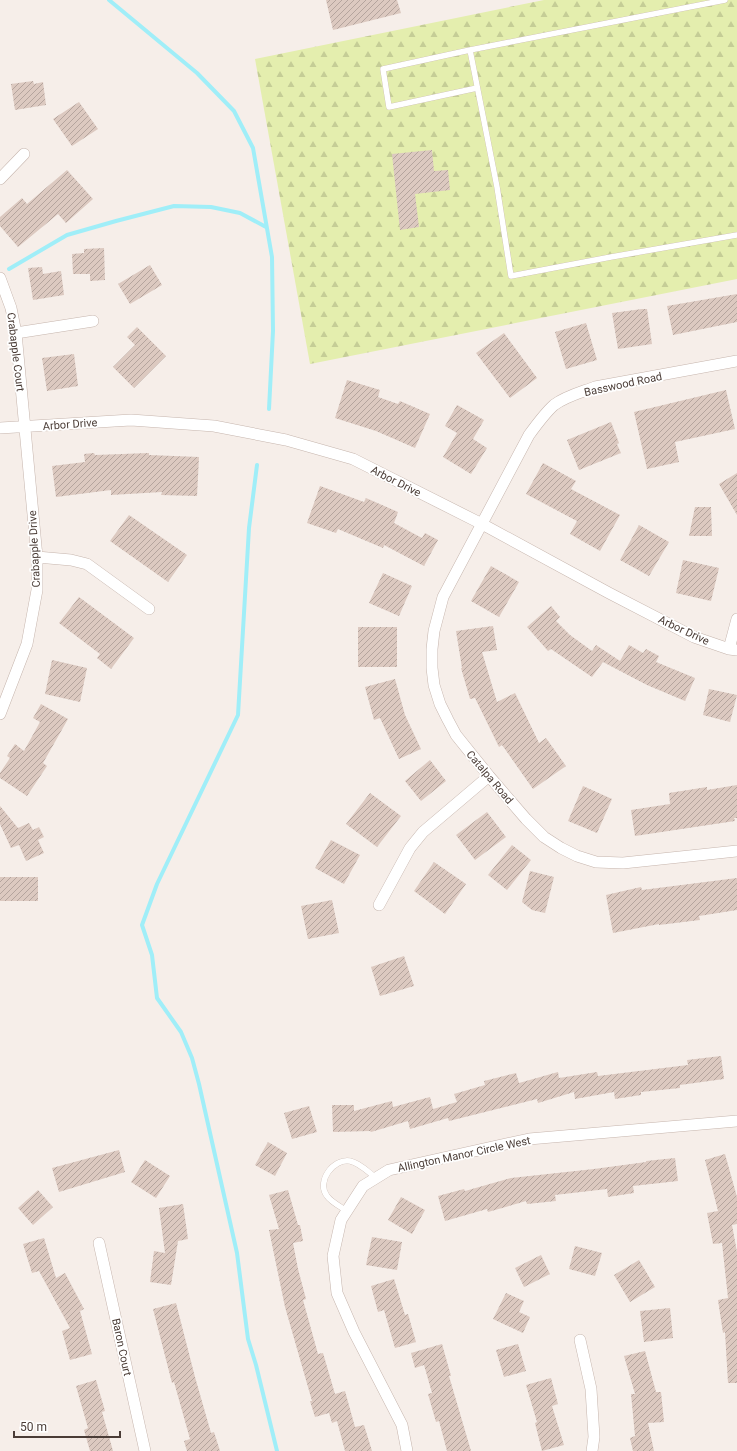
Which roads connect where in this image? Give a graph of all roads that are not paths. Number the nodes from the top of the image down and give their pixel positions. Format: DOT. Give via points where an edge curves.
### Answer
graph roads {
  1 [pos="725,0"];
  2 [pos="470,50"];
  3 [pos="477,88"];
  4 [pos="24,154"];
  5 [pos="0,179"];
  6 [pos="737,235"];
  7 [pos="0,278"];
  8 [pos="93,321"];
  9 [pos="16,333"];
  10 [pos="737,361"];
  11 [pos="24,427"];
  12 [pos="0,428"];
  13 [pos="482,524"];
  14 [pos="37,557"];
  15 [pos="149,609"];
  16 [pos="737,619"];
  17 [pos="733,650"];
  18 [pos="0,714"];
  19 [pos="489,776"];
  20 [pos="737,852"];
  21 [pos="379,906"];
  22 [pos="737,1121"];
  23 [pos="376,1178"];
  24 [pos="347,1211"];
  25 [pos="99,1243"];
  26 [pos="580,1340"];
  27 [pos="145,1451"];
  28 [pos="407,1451"];
  29 [pos="592,1451"];
  1 -- 2 [label="lane"];
  2 -- 3 [label="lane"];
  2 -- 3 [label="lane" via="383,68 389,107"];
  3 -- 6 [label="lane" via="511,276"];
  4 -- 5 [label="street"];
  7 -- 9 [label="street, Crabapple Court" via="11,308"];
  8 -- 9 [label="street"];
  9 -- 11 [label="street, Crabapple Court"];
  10 -- 13 [label="street, Basswood Road" via="595,387 555,404 530,434"];
  11 -- 12 [label="street, Arbor Drive"];
  11 -- 13 [label="street, Arbor Drive" via="132,420 214,426 286,440 353,459"];
  11 -- 14 [label="street, Crabapple Drive"];
  13 -- 17 [label="street, Arbor Drive" via="694,637"];
  13 -- 19 [label="street, Catalpa Road" via="443,597 434,631 432,655 434,685 440,704 456,735"];
  14 -- 15 [label="street" via="87,564"];
  14 -- 18 [label="street, Crabapple Drive" via="37,590 27,644"];
  16 -- 17 [label="street"];
  19 -- 20 [label="street, Catalpa Road" via="544,837 577,856 596,862 623,863"];
  19 -- 21 [label="street" via="423,832 410,848"];
  22 -- 23 [label="street, Allington Manor Circle West" via="529,1139 389,1170"];
  23 -- 24 [label="street, Allington Manor Circle West" via="363,1186"];
  23 -- 24 [label="lane" via="363,1167 350,1161 340,1162 332,1167 324,1177 323,1186 327,1197"];
  24 -- 28 [label="street, Allington Manor Circle West" via="341,1220 333,1256 337,1293 402,1425"];
  25 -- 27 [label="street, Baron Court"];
  26 -- 29 [label="street" via="592,1389"];
}
